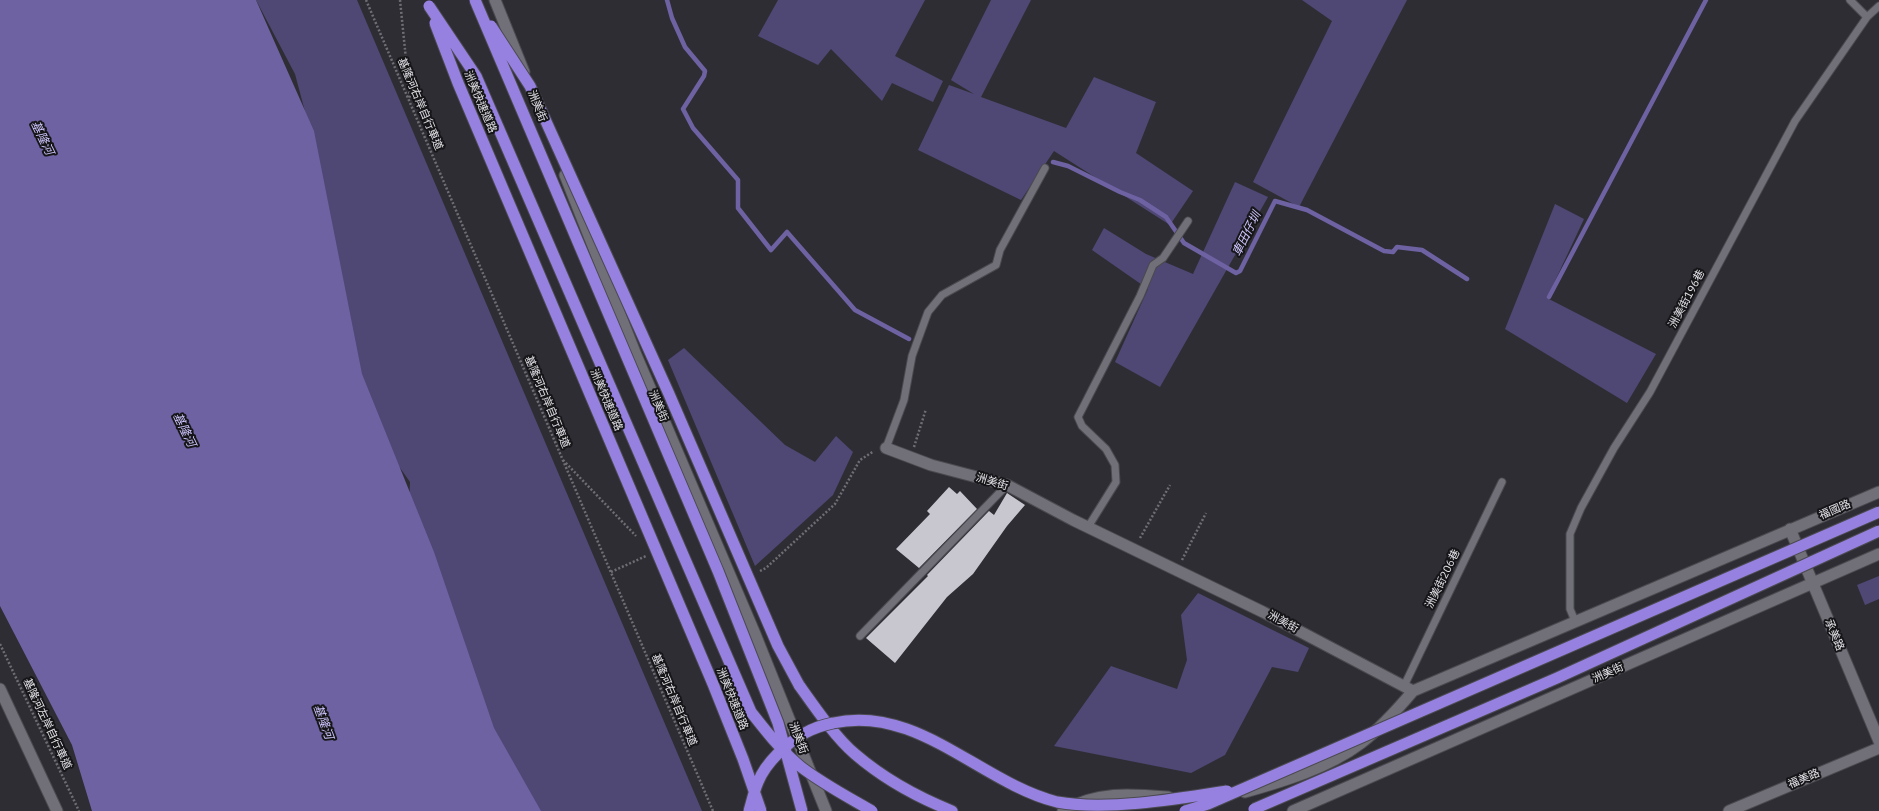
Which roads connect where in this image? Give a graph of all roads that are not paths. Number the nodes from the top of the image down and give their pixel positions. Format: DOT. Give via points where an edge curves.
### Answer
graph roads {
  1 [pos="475,0"];
  2 [pos="495,0"];
  3 [pos="1850,0"];
  4 [pos="428,3"];
  5 [pos="1879,6"];
  6 [pos="1867,17"];
  7 [pos="1046,168"];
  8 [pos="1188,221"];
  9 [pos="886,448"];
  10 [pos="1502,482"];
  11 [pos="1007,485"];
  12 [pos="1879,492"];
  13 [pos="1879,512"];
  14 [pos="1088,527"];
  15 [pos="1790,529"];
  16 [pos="1879,531"];
  17 [pos="1879,554"];
  18 [pos="1813,583"];
  19 [pos="1575,621"];
  20 [pos="860,636"];
  21 [pos="1409,688"];
  22 [pos="0,689"];
  23 [pos="3,702"];
  24 [pos="1879,741"];
  25 [pos="1879,748"];
  26 [pos="1243,788"];
  27 [pos="1202,798"];
  28 [pos="1251,810"];
  29 [pos="57,811"];
  30 [pos="749,811"];
  31 [pos="761,811"];
  32 [pos="802,811"];
  33 [pos="826,811"];
  34 [pos="872,811"];
  35 [pos="952,811"];
  36 [pos="1063,811"];
  37 [pos="1186,811"];
  38 [pos="1208,811"];
  39 [pos="1293,811"];
  40 [pos="1729,811"];
  1 -- 32 [label="highway, bridge" via="718,571 778,723"];
  1 -- 35 [label="highway, bridge" via="530,86 669,394 778,646 799,685 854,753 891,782"];
  2 -- 33 [label="street, 洲美街" via="636,354 746,613"];
  3 -- 6 [label="lane"];
  4 -- 31 [label="highway, 洲美快速道路, bridge" via="458,83 713,684"];
  4 -- 34 [label="highway, bridge" via="476,76 751,712 800,766"];
  5 -- 6 [label="lane, 洲美街196巷"];
  6 -- 19 [label="lane, 洲美街196巷" via="1795,121 1650,392 1614,448 1581,508 1570,534 1570,609"];
  7 -- 9 [label="lane" via="1000,250 996,265 942,295 928,312 912,356 904,400"];
  8 -- 14 [label="lane" via="1163,258 1153,265 1140,296 1078,417 1082,426 1106,450 1115,465 1116,482"];
  9 -- 11 [label="street, 洲美街" via="931,465"];
  10 -- 21 [label="lane, 洲美街206巷"];
  11 -- 14 [label="street, 洲美街"];
  11 -- 20 [label="lane"];
  12 -- 15 [label="street, 福國路"];
  13 -- 26 [label="highway, bridge"];
  14 -- 21 [label="street, 洲美街" via="1263,612"];
  15 -- 18 [label="street, 承美路"];
  15 -- 19 [label="street"];
  16 -- 28 [label="highway, bridge" via="1564,675"];
  17 -- 18 [label="street"];
  18 -- 24 [label="street, 承美路"];
  18 -- 39 [label="street, 洲美街"];
  19 -- 21 [label="street"];
  21 -- 27 [label="street" via="1392,716 1360,744 1328,762 1294,777 1264,786 1234,794"];
  22 -- 23 [label="street"];
  23 -- 29 [label="street"];
  25 -- 40 [label="street, 福美路"];
  26 -- 30 [label="highway, bridge" via="1171,801 1133,804 1093,806 1057,802 1026,791 906,729 875,722 847,720 815,727 791,741 774,758 758,781"];
  26 -- 37 [label="highway, bridge"];
  27 -- 36 [label="street" via="1114,794 1090,799"];
  27 -- 38 [label="street"];
}
